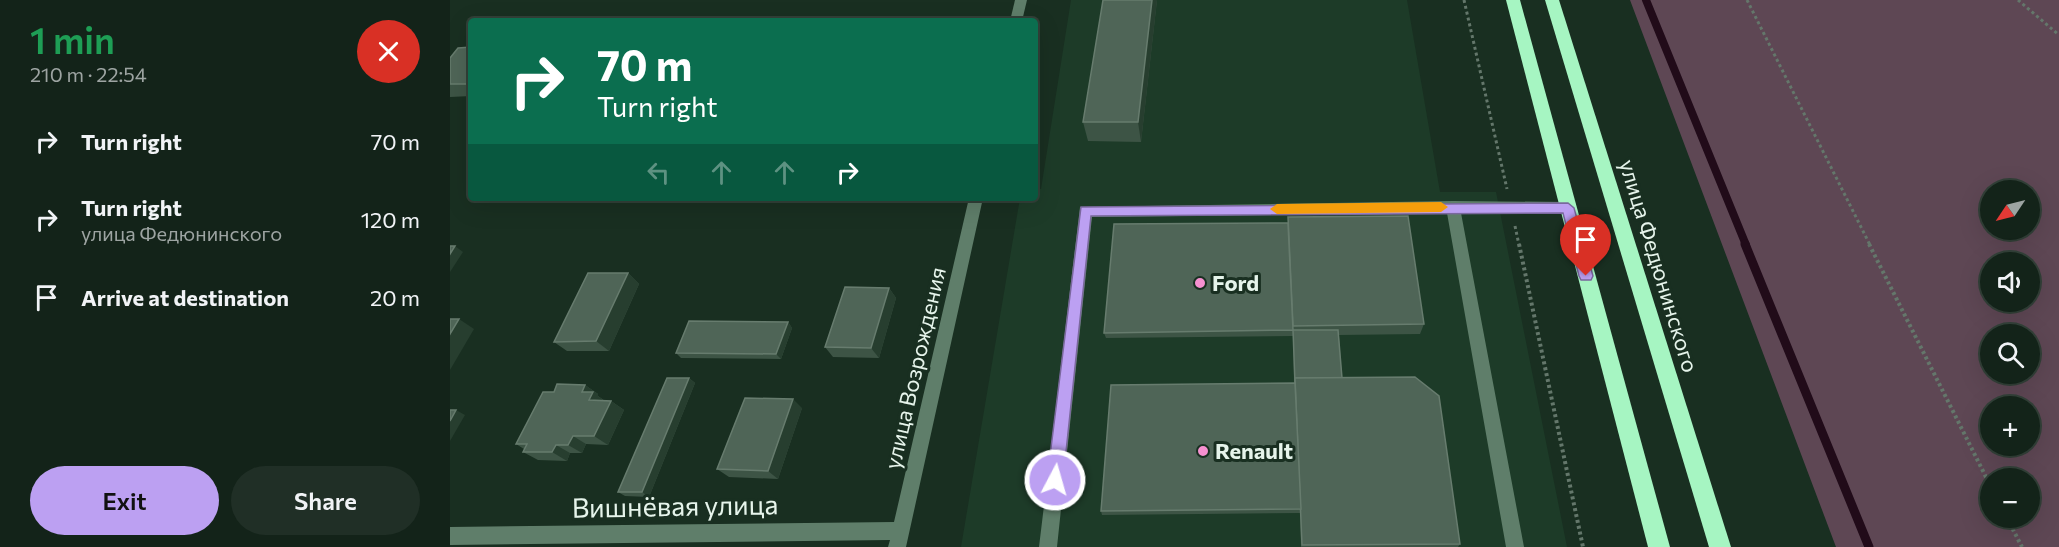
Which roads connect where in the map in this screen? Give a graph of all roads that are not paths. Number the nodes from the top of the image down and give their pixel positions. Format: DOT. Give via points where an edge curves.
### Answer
graph roads {
  1 [pos="1021,0"];
  2 [pos="1513,0"];
  3 [pos="1552,0"];
  4 [pos="1017,18"];
  5 [pos="975,201"];
  6 [pos="1453,207"];
  7 [pos="1568,208"];
  8 [pos="450,536"];
  9 [pos="899,539"];
  10 [pos="1048,547"];
  11 [pos="1515,547"];
  12 [pos="1659,547"];
  13 [pos="1720,547"];
  1 -- 4 [label="street"];
  2 -- 7 [label="highway"];
  3 -- 13 [label="highway, улица Федюнинского"];
  5 -- 9 [label="street, улица Возрождения"];
  6 -- 7 [label="street"];
  6 -- 10 [label="street" via="1085,211"];
  6 -- 11 [label="street"];
  7 -- 12 [label="highway"];
  8 -- 9 [label="street, Вишнёвая улица"];
}
